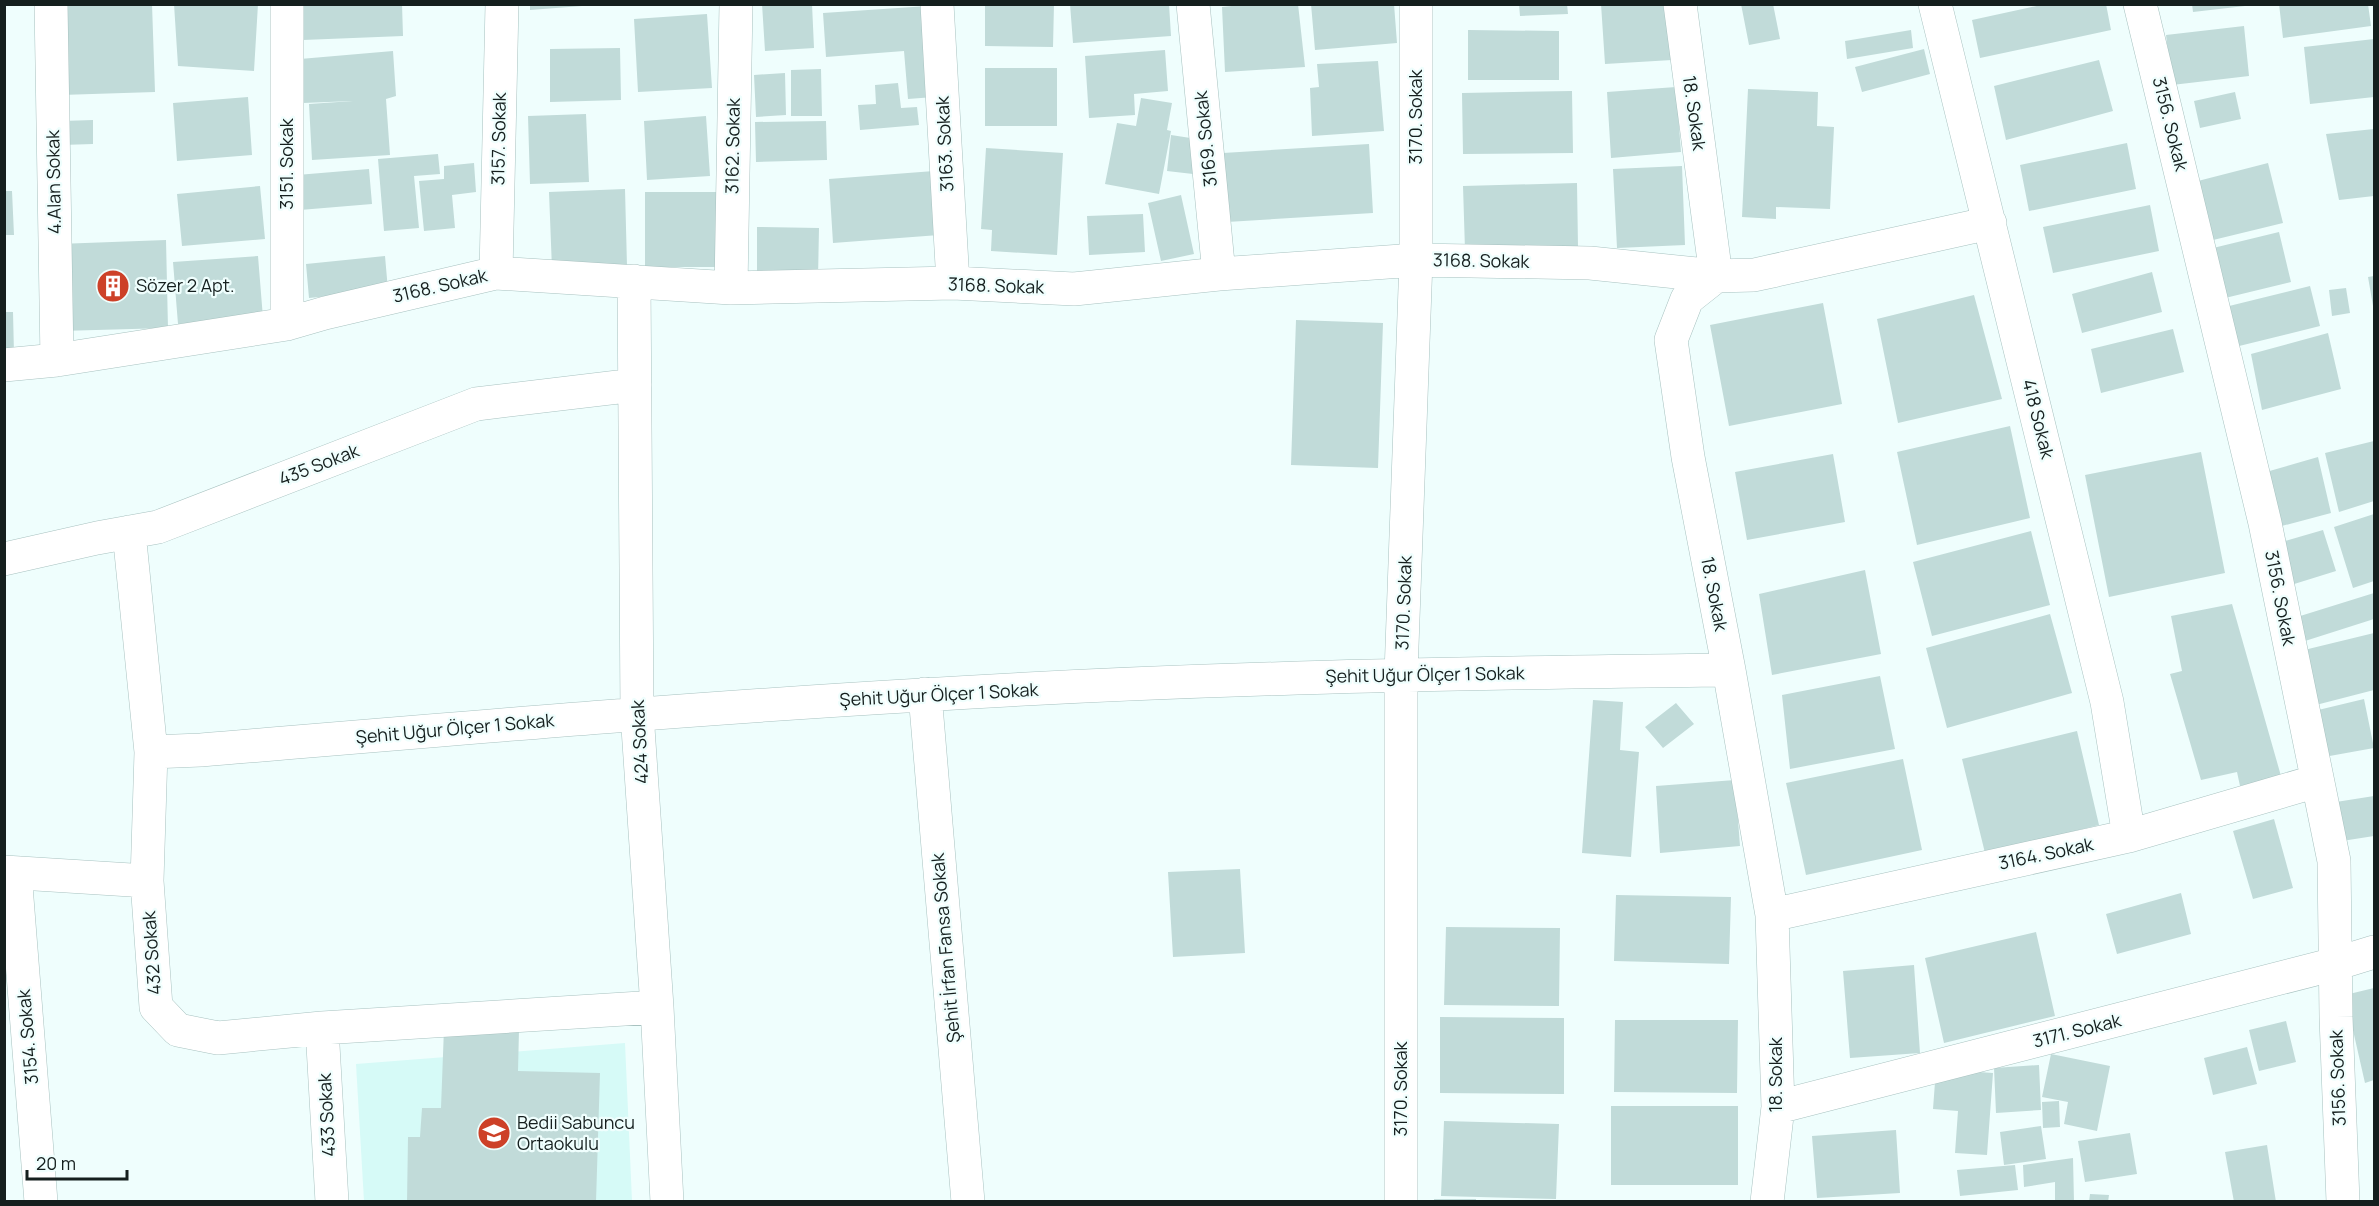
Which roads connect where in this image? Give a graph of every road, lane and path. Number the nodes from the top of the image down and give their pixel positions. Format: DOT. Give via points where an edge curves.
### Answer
graph roads {
  1 [pos="51,4"];
  2 [pos="287,4"];
  3 [pos="502,4"];
  4 [pos="736,4"];
  5 [pos="937,4"];
  6 [pos="1193,4"];
  7 [pos="1416,4"];
  8 [pos="1680,4"];
  9 [pos="1935,4"];
  10 [pos="2140,4"];
  11 [pos="1990,223"];
  12 [pos="1416,260"];
  13 [pos="496,273"];
  14 [pos="1220,274"];
  15 [pos="1716,276"];
  16 [pos="634,281"];
  17 [pos="953,283"];
  18 [pos="731,288"];
  19 [pos="287,324"];
  20 [pos="57,360"];
  21 [pos="4,365"];
  22 [pos="635,385"];
  23 [pos="129,532"];
  24 [pos="4,559"];
  25 [pos="1729,670"];
  26 [pos="1401,674"];
  27 [pos="925,694"];
  28 [pos="637,714"];
  29 [pos="151,752"];
  30 [pos="2317,781"];
  31 [pos="2129,836"];
  32 [pos="10,872"];
  33 [pos="147,881"];
  34 [pos="1772,915"];
  35 [pos="2374,952"];
  36 [pos="2335,964"];
  37 [pos="657,1007"];
  38 [pos="322,1028"];
  39 [pos="1778,1107"];
  40 [pos="41,1202"];
  41 [pos="332,1202"];
  42 [pos="668,1202"];
  43 [pos="968,1202"];
  44 [pos="1401,1202"];
  45 [pos="1767,1202"];
  46 [pos="2343,1202"];
  1 -- 20 [label="street, 4.Alan Sokak"];
  2 -- 19 [label="street, 3151. Sokak"];
  3 -- 13 [label="street, 3157. Sokak"];
  4 -- 18 [label="street, 3162. Sokak"];
  5 -- 17 [label="street, 3163. Sokak"];
  6 -- 14 [label="street, 3169. Sokak"];
  7 -- 12 [label="street, 3170. Sokak"];
  8 -- 15 [label="street, 18. Sokak"];
  9 -- 11 [label="street, 418 Sokak"];
  10 -- 30 [label="street, 3156. Sokak" via="2265,523"];
  11 -- 15 [label="street, 3168. Sokak" via="1754,275"];
  11 -- 31 [label="street, 418 Sokak" via="2107,702"];
  12 -- 14 [label="street, 3168. Sokak"];
  12 -- 15 [label="street, 3168. Sokak" via="1590,262"];
  12 -- 26 [label="street, 3170. Sokak"];
  13 -- 16 [label="street, 3168. Sokak"];
  13 -- 19 [label="street, 3168. Sokak"];
  14 -- 17 [label="street, 3168. Sokak" via="1074,289"];
  15 -- 25 [label="street, 18. Sokak" via="1687,299 1671,340 1688,457"];
  16 -- 18 [label="street, 3168. Sokak"];
  16 -- 22 [label="street, 424 Sokak"];
  17 -- 18 [label="street, 3168. Sokak"];
  19 -- 20 [label="street, 3168. Sokak"];
  20 -- 21 [label="street, 3168. Sokak"];
  22 -- 23 [label="street, 435 Sokak" via="476,404 158,527"];
  22 -- 28 [label="street, 424 Sokak"];
  23 -- 24 [label="street, 435 Sokak"];
  23 -- 29 [label="street, 432 Sokak"];
  25 -- 26 [label="street, Şehit Uğur Ölçer 1 Sokak"];
  25 -- 34 [label="street, 18. Sokak"];
  26 -- 27 [label="street, Şehit Uğur Ölçer 1 Sokak"];
  26 -- 44 [label="street, 3170. Sokak"];
  27 -- 28 [label="street, Şehit Uğur Ölçer 1 Sokak"];
  27 -- 43 [label="street, Şehit İrfan Fansa Sokak"];
  28 -- 29 [label="street, Şehit Uğur Ölçer 1 Sokak"];
  28 -- 37 [label="street, 424 Sokak"];
  29 -- 33 [label="street, 432 Sokak"];
  30 -- 31 [label="street, 3164. Sokak"];
  30 -- 36 [label="street, 3156. Sokak" via="2334,861"];
  31 -- 34 [label="street, 3164. Sokak"];
  32 -- 33 [label="street"];
  32 -- 40 [label="street, 3154. Sokak"];
  33 -- 38 [label="street, 432 Sokak" via="156,1007 178,1030 218,1038"];
  34 -- 39 [label="street, 18. Sokak"];
  35 -- 36 [label="street, 3171. Sokak"];
  36 -- 39 [label="street, 3171. Sokak"];
  36 -- 46 [label="street, 3156. Sokak"];
  37 -- 38 [label="street, 432 Sokak"];
  37 -- 42 [label="street, 424 Sokak"];
  38 -- 41 [label="street, 433 Sokak"];
  39 -- 45 [label="street, 18. Sokak"];
}
